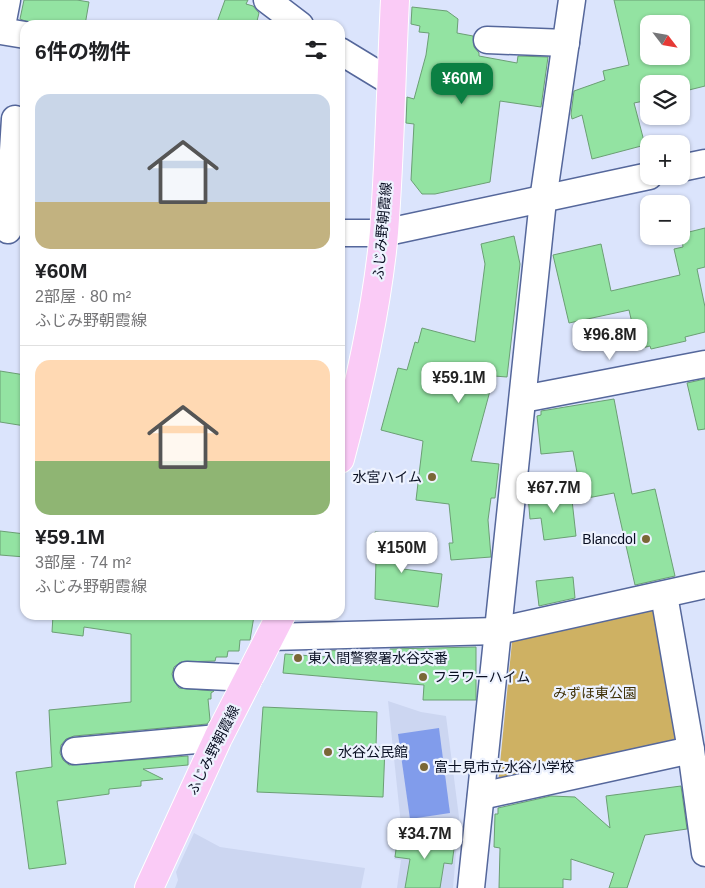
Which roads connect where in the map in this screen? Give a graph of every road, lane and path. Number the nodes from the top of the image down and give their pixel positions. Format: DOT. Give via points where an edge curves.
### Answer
graph roads {
  1 [pos="7,0"];
  2 [pos="267,0"];
  3 [pos="395,0"];
  4 [pos="572,0"];
  5 [pos="293,20"];
  6 [pos="20,34"];
  7 [pos="488,40"];
  8 [pos="566,43"];
  9 [pos="345,54"];
  10 [pos="391,82"];
  11 [pos="15,119"];
  12 [pos="705,163"];
  13 [pos="690,166"];
  14 [pos="640,178"];
  15 [pos="543,200"];
  16 [pos="11,230"];
  17 [pos="345,233"];
  18 [pos="384,233"];
  19 [pos="705,364"];
  20 [pos="523,399"];
  21 [pos="345,441"];
  22 [pos="705,585"];
  23 [pos="664,595"];
  24 [pos="276,626"];
  25 [pos="497,631"];
  26 [pos="187,675"];
  27 [pos="249,678"];
  28 [pos="218,738"];
  29 [pos="691,750"];
  30 [pos="75,751"];
  31 [pos="481,796"];
  32 [pos="705,853"];
  33 [pos="149,888"];
  34 [pos="471,888"];
  1 -- 6 [label="street" via="1,31"];
  2 -- 5 [label="street"];
  3 -- 10 [label="main road, ふじみ野朝霞線"];
  4 -- 8 [label="street"];
  7 -- 8 [label="street"];
  8 -- 15 [label="street"];
  9 -- 10 [label="street"];
  10 -- 18 [label="main road, ふじみ野朝霞線"];
  11 -- 16 [label="street"];
  12 -- 13 [label="street"];
  14 -- 15 [label="street"];
  15 -- 18 [label="street"];
  15 -- 20 [label="street"];
  17 -- 18 [label="street"];
  18 -- 21 [label="main road, ふじみ野朝霞線" via="358,394"];
  19 -- 20 [label="street"];
  20 -- 25 [label="street"];
  22 -- 23 [label="street"];
  23 -- 25 [label="street"];
  23 -- 29 [label="street"];
  24 -- 25 [label="street"];
  24 -- 27 [label="main road, ふじみ野朝霞線"];
  25 -- 31 [label="street"];
  26 -- 27 [label="street"];
  27 -- 28 [label="main road, ふじみ野朝霞線"];
  28 -- 30 [label="street"];
  28 -- 33 [label="main road, ふじみ野朝霞線"];
  29 -- 31 [label="street"];
  29 -- 32 [label="street"];
  31 -- 34 [label="street"];
}
